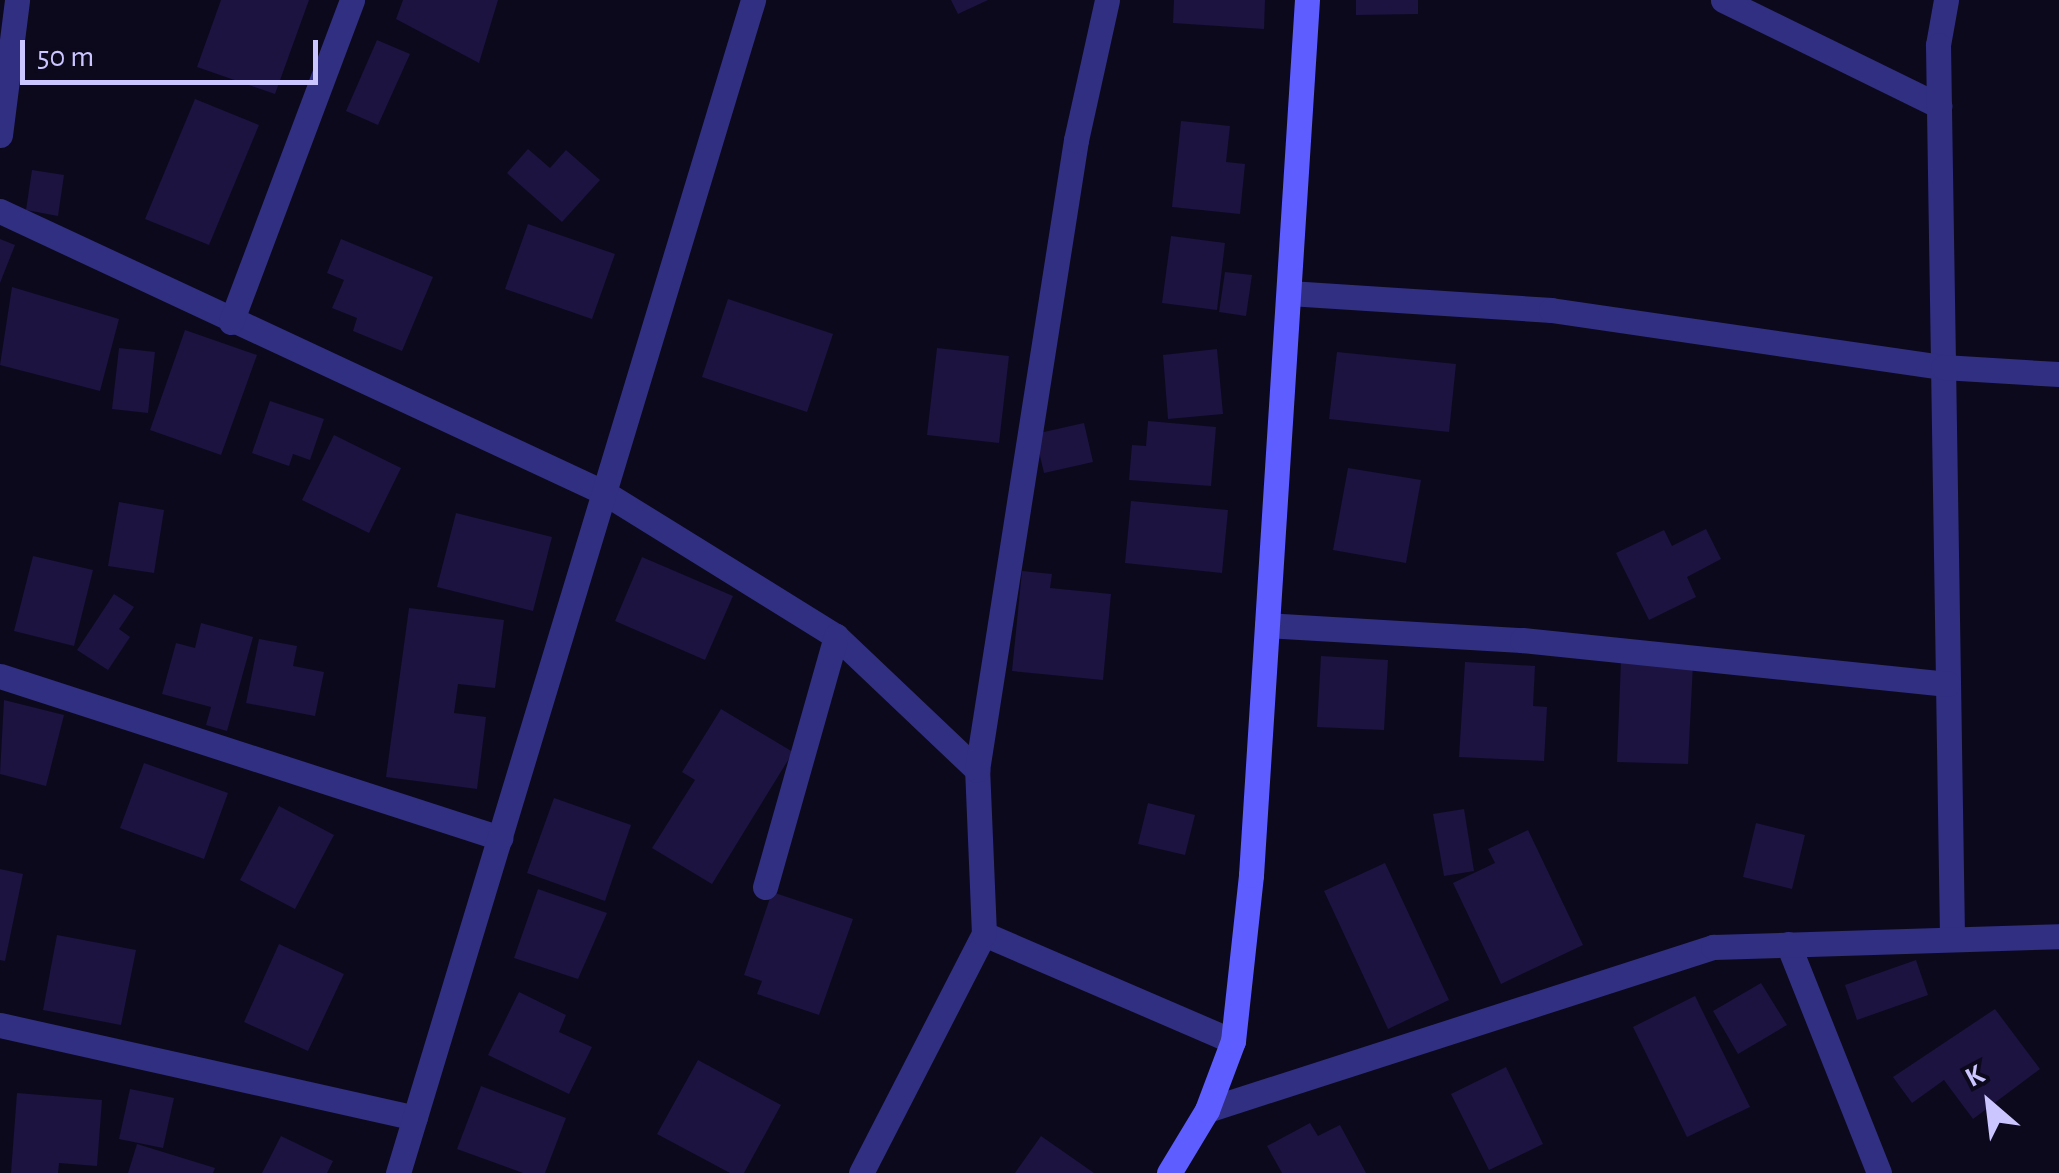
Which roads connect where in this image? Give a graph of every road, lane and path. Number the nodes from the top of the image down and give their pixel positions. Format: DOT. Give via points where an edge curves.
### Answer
graph roads {
  1 [pos="16,0"];
  2 [pos="352,0"];
  3 [pos="753,0"];
  4 [pos="1107,0"];
  5 [pos="1307,0"];
  6 [pos="1723,0"];
  7 [pos="1946,0"];
  8 [pos="1939,106"];
  9 [pos="0,135"];
  10 [pos="0,210"];
  11 [pos="1289,293"];
  12 [pos="231,322"];
  13 [pos="1944,366"];
  14 [pos="2059,374"];
  15 [pos="605,493"];
  16 [pos="1268,625"];
  17 [pos="836,636"];
  18 [pos="0,676"];
  19 [pos="1948,684"];
  20 [pos="977,770"];
  21 [pos="500,838"];
  22 [pos="765,888"];
  23 [pos="984,934"];
  24 [pos="2059,936"];
  25 [pos="1952,937"];
  26 [pos="1788,944"];
  27 [pos="0,1025"];
  28 [pos="1233,1042"];
  29 [pos="1207,1110"];
  30 [pos="415,1118"];
  31 [pos="398,1173"];
  32 [pos="861,1173"];
  33 [pos="1169,1173"];
  34 [pos="1879,1173"];
  1 -- 9 [label="street"];
  2 -- 12 [label="street"];
  3 -- 15 [label="street"];
  4 -- 20 [label="street" via="1076,140"];
  5 -- 11 [label="street"];
  6 -- 8 [label="street"];
  7 -- 8 [label="street"];
  8 -- 13 [label="street"];
  10 -- 12 [label="street"];
  11 -- 13 [label="street" via="1551,310"];
  11 -- 16 [label="street"];
  12 -- 15 [label="street"];
  13 -- 14 [label="street"];
  13 -- 19 [label="street"];
  15 -- 17 [label="street"];
  15 -- 21 [label="street"];
  16 -- 19 [label="street" via="1522,640"];
  16 -- 28 [label="street"];
  17 -- 20 [label="street"];
  17 -- 22 [label="street"];
  18 -- 21 [label="street"];
  19 -- 25 [label="street"];
  20 -- 23 [label="street"];
  21 -- 30 [label="street"];
  23 -- 28 [label="street"];
  23 -- 32 [label="street"];
  24 -- 25 [label="street"];
  25 -- 26 [label="street"];
  26 -- 29 [label="street" via="1713,947"];
  26 -- 34 [label="street"];
  27 -- 30 [label="street"];
  28 -- 29 [label="street"];
  29 -- 33 [label="street"];
  30 -- 31 [label="street"];
}
